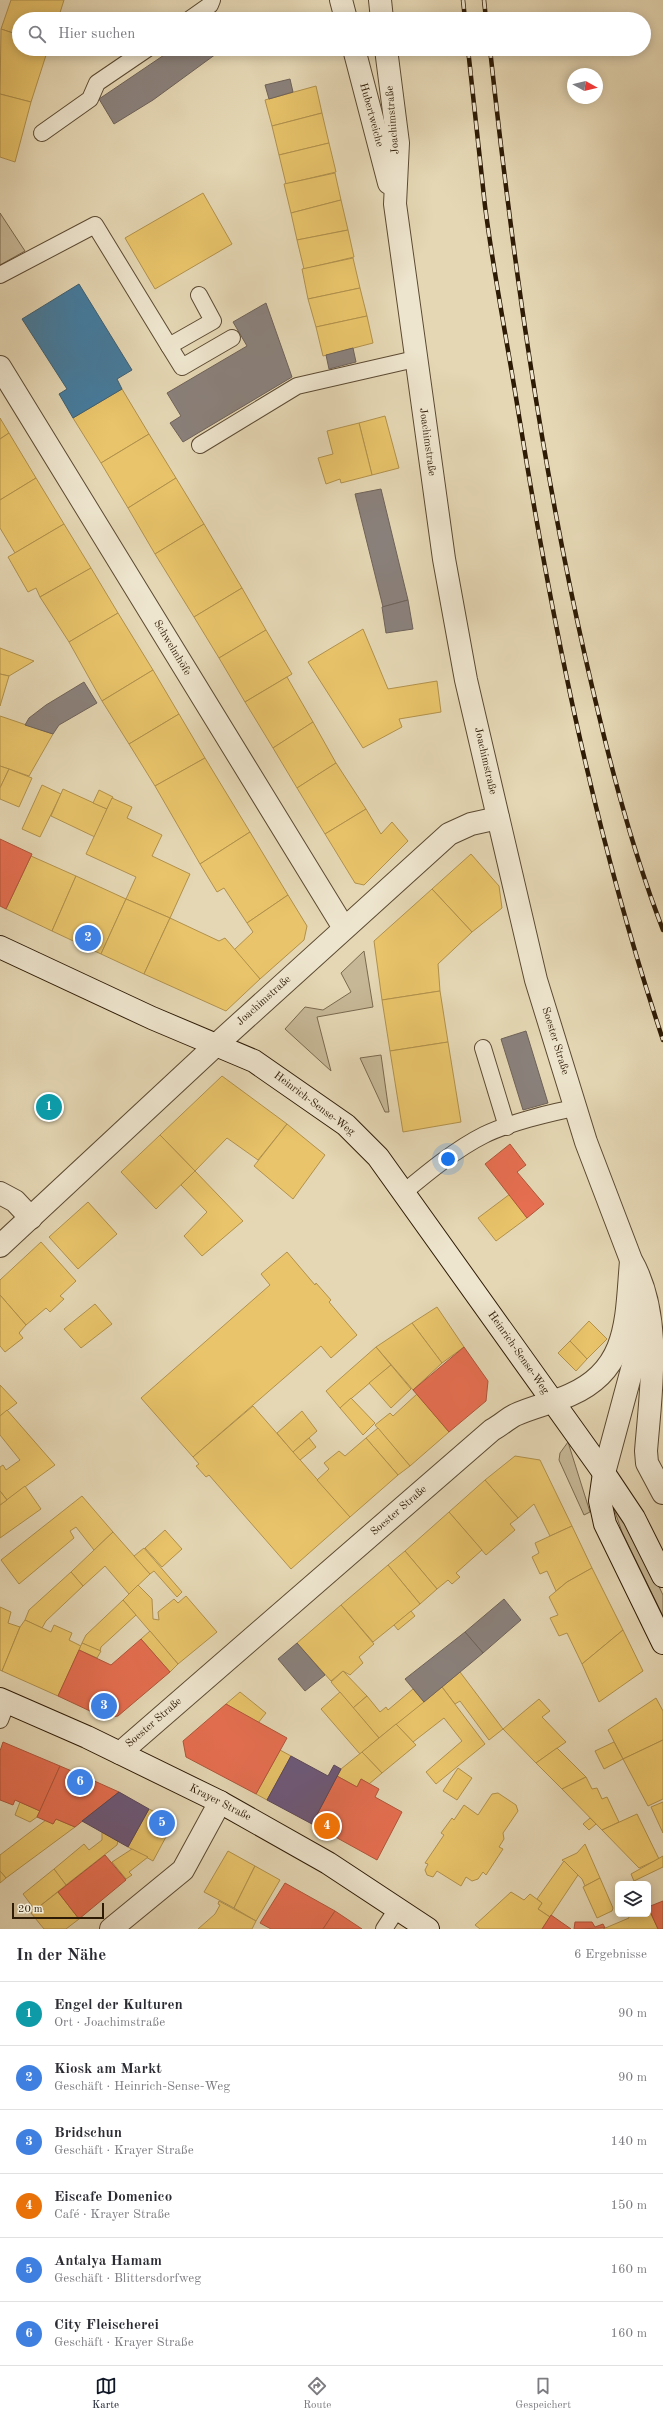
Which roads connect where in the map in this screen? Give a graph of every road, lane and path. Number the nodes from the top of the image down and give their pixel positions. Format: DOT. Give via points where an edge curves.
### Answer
graph roads {
  1 [pos="212,0"];
  2 [pos="341,0"];
  3 [pos="380,0"];
  4 [pos="200,12"];
  5 [pos="344,12"];
  6 [pos="381,12"];
  7 [pos="136,56"];
  8 [pos="356,56"];
  9 [pos="387,56"];
  10 [pos="42,133"];
  11 [pos="395,204"];
  12 [pos="0,275"];
  13 [pos="199,295"];
  14 [pos="232,338"];
  15 [pos="169,346"];
  16 [pos="415,359"];
  17 [pos="0,367"];
  18 [pos="200,445"];
  19 [pos="498,818"];
  20 [pos="344,928"];
  21 [pos="0,948"];
  22 [pos="216,1045"];
  23 [pos="483,1048"];
  24 [pos="576,1108"];
  25 [pos="507,1127"];
  26 [pos="0,1193"];
  27 [pos="403,1193"];
  28 [pos="31,1218"];
  29 [pos="0,1246"];
  30 [pos="631,1260"];
  31 [pos="552,1402"];
  32 [pos="604,1473"];
  33 [pos="663,1493"];
  34 [pos="663,1576"];
  35 [pos="663,1643"];
  36 [pos="2,1707"];
  37 [pos="120,1753"];
  38 [pos="220,1802"];
  39 [pos="397,1909"];
  40 [pos="112,1929"];
  41 [pos="384,1929"];
  42 [pos="428,1929"];
  1 -- 4 [label="lane" via="210,5"];
  2 -- 5 [label="street"];
  3 -- 6 [label="street"];
  7 -- 10 [label="lane" via="97,83 90,98"];
  8 -- 11 [label="street, Hubertweiche"];
  9 -- 11 [label="street, Joachimstraße" via="398,143"];
  11 -- 16 [label="street, Joachimstraße"];
  12 -- 15 [label="lane" via="95,225"];
  13 -- 15 [label="lane" via="213,321"];
  14 -- 15 [label="lane" via="182,367"];
  16 -- 18 [label="lane" via="297,386"];
  16 -- 19 [label="street, Joachimstraße" via="444,559 465,673"];
  17 -- 20 [label="street, Schwelmhöfe"];
  19 -- 20 [label="street, Joachimstraße" via="471,824 449,834"];
  19 -- 24 [label="street, Soester Straße" via="536,980"];
  20 -- 22 [label="street, Joachimstraße"];
  21 -- 22 [label="street, Heinrich-Sense-Weg"];
  22 -- 27 [label="street, Heinrich-Sense-Weg" via="267,1068 346,1125 378,1157"];
  22 -- 28 [label="street, Joachimstraße"];
  23 -- 25 [label="lane"];
  24 -- 25 [label="lane" via="556,1111"];
  24 -- 30 [label="street, Soester Straße"];
  25 -- 27 [label="lane" via="484,1135 426,1174"];
  26 -- 28 [label="street" via="15,1201"];
  27 -- 31 [label="street, Heinrich-Sense-Weg"];
  28 -- 29 [label="street, Joachimstraße"];
  30 -- 31 [label="street, Soester Straße" via="625,1330 615,1357 602,1374 588,1385"];
  30 -- 32 [label="street, Soester Straße" via="639,1328 635,1358"];
  30 -- 33 [label="street, Soester Straße" via="640,1276 649,1307 652,1350 647,1463"];
  31 -- 32 [label="street, Heinrich-Sense-Weg"];
  31 -- 37 [label="street, Soester Straße" via="515,1415 492,1430"];
  32 -- 34 [label="street, Heinrich-Sense-Weg" via="634,1518"];
  32 -- 35 [label="street" via="600,1501 605,1524"];
  36 -- 37 [label="street, Krayer Straße"];
  37 -- 38 [label="street, Krayer Straße"];
  38 -- 39 [label="street, Krayer Straße" via="328,1863"];
  38 -- 40 [label="street" via="184,1870"];
  39 -- 41 [label="lane"];
  39 -- 42 [label="street, Krayer Straße"];
}
